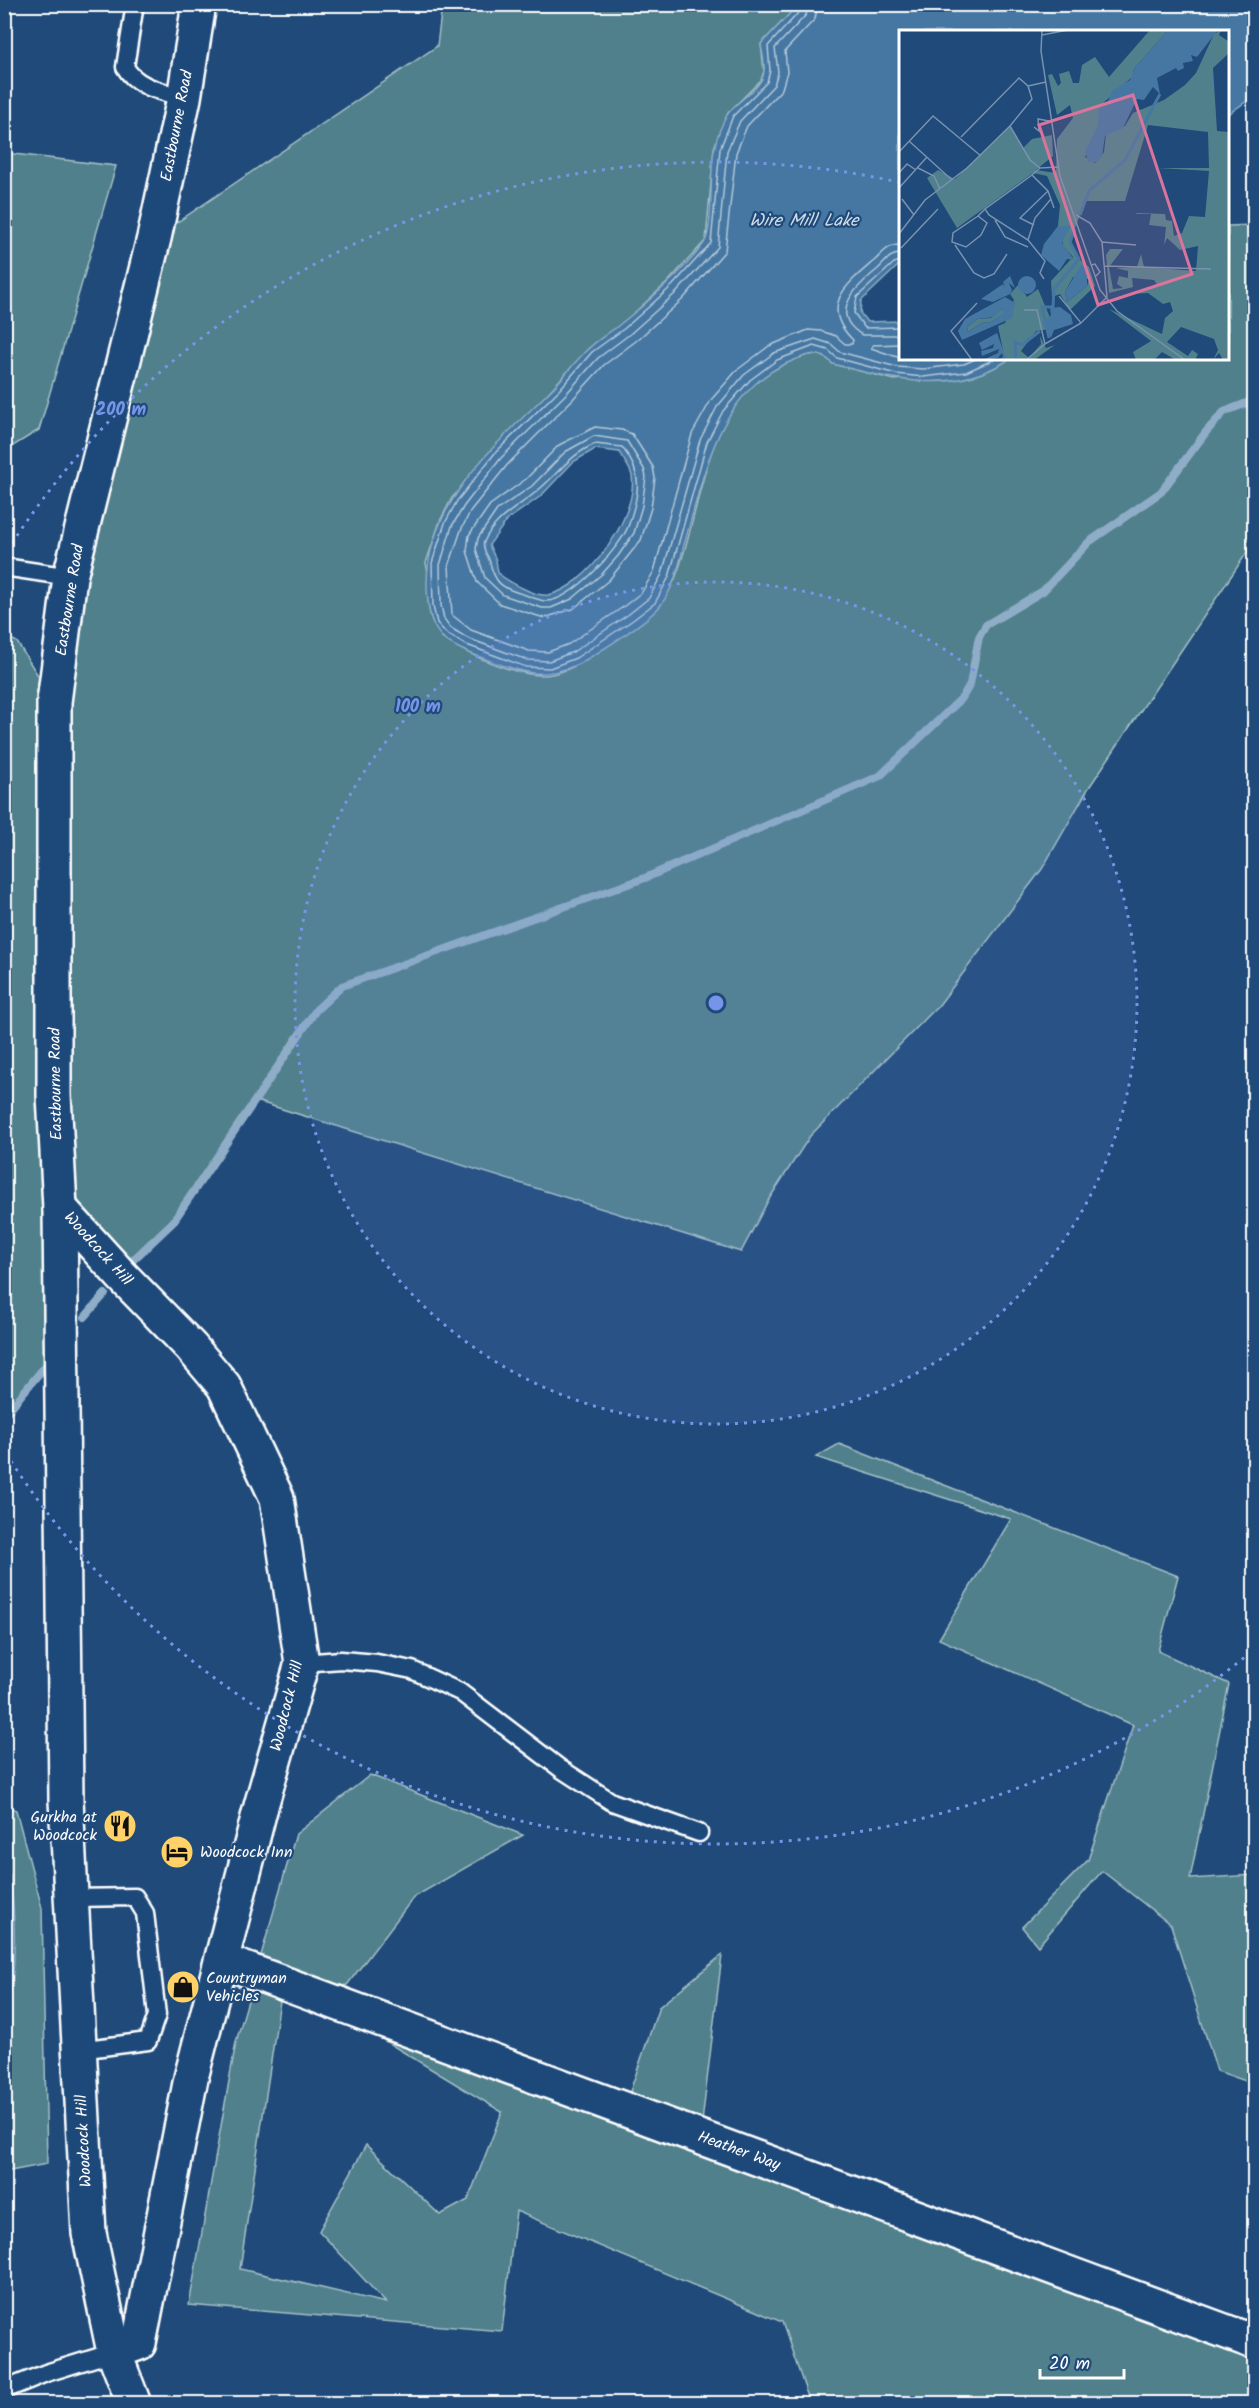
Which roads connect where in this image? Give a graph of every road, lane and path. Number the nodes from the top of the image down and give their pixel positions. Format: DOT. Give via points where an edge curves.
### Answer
graph roads {
  1 [pos="135,4"];
  2 [pos="199,4"];
  3 [pos="184,98"];
  4 [pos="4,567"];
  5 [pos="70,577"];
  6 [pos="60,1208"];
  7 [pos="302,1663"];
  8 [pos="699,1833"];
  9 [pos="72,1899"];
  10 [pos="223,1961"];
  11 [pos="79,2050"];
  12 [pos="1254,2342"];
  13 [pos="114,2352"];
  14 [pos="4,2390"];
  15 [pos="134,2403"];
  1 -- 3 [label="lane" via="125,67 144,86"];
  2 -- 3 [label="main road, Eastbourne Road"];
  3 -- 5 [label="main road, Eastbourne Road" via="154,238"];
  4 -- 5 [label="lane"];
  5 -- 6 [label="main road, Eastbourne Road" via="54,702 54,1095"];
  6 -- 7 [label="main road, Woodcock Hill" via="224,1386 278,1498"];
  6 -- 9 [label="main road, Woodcock Hill" via="64,1732"];
  7 -- 8 [label="lane" via="341,1660 412,1670 460,1692 561,1769 612,1802"];
  7 -- 10 [label="main road, Woodcock Hill"];
  9 -- 11 [label="main road, Woodcock Hill"];
  9 -- 11 [label="lane" via="135,1897 144,1913 158,2015 148,2041"];
  10 -- 12 [label="main road, Heather Way"];
  10 -- 13 [label="main road, Woodcock Hill" via="191,2078 139,2343"];
  11 -- 13 [label="main road, Woodcock Hill" via="89,2233"];
  13 -- 14 [label="lane"];
  13 -- 15 [label="main road, Woodcock Hill"];
}
